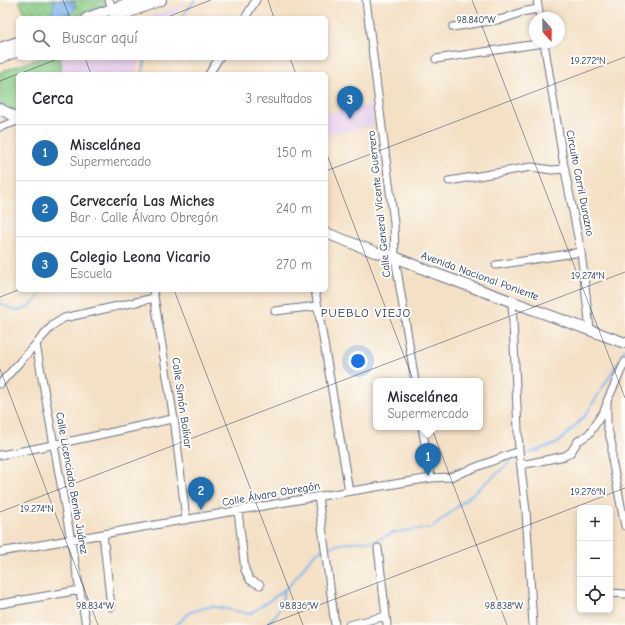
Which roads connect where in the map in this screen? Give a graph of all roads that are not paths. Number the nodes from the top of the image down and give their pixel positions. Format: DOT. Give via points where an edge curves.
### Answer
graph roads {
  1 [pos="137,0"];
  2 [pos="161,0"];
  3 [pos="256,0"];
  4 [pos="366,0"];
  5 [pos="537,0"];
  6 [pos="538,9"];
  7 [pos="113,11"];
  8 [pos="539,12"];
  9 [pos="95,16"];
  10 [pos="246,16"];
  11 [pos="453,27"];
  12 [pos="16,43"];
  13 [pos="529,44"];
  14 [pos="0,48"];
  15 [pos="545,48"];
  16 [pos="16,52"];
  17 [pos="0,58"];
  18 [pos="436,59"];
  19 [pos="218,60"];
  20 [pos="210,72"];
  21 [pos="0,109"];
  22 [pos="16,118"];
  23 [pos="16,120"];
  24 [pos="0,127"];
  25 [pos="565,169"];
  26 [pos="449,181"];
  27 [pos="328,234"];
  28 [pos="581,252"];
  29 [pos="395,257"];
  30 [pos="496,265"];
  31 [pos="315,292"];
  32 [pos="154,294"];
  33 [pos="512,301"];
  34 [pos="318,306"];
  35 [pos="275,311"];
  36 [pos="590,329"];
  37 [pos="624,342"];
  38 [pos="36,344"];
  39 [pos="625,362"];
  40 [pos="415,378"];
  41 [pos="0,384"];
  42 [pos="607,401"];
  43 [pos="173,419"];
  44 [pos="423,430"];
  45 [pos="55,445"];
  46 [pos="519,451"];
  47 [pos="0,455"];
  48 [pos="520,466"];
  49 [pos="431,478"];
  50 [pos="349,491"];
  51 [pos="318,496"];
  52 [pos="238,511"];
  53 [pos="186,520"];
  54 [pos="625,526"];
  55 [pos="103,534"];
  56 [pos="71,540"];
  57 [pos="378,548"];
  58 [pos="0,552"];
  59 [pos="260,585"];
  60 [pos="80,590"];
  61 [pos="613,593"];
  62 [pos="625,594"];
  63 [pos="0,604"];
  64 [pos="111,607"];
  65 [pos="386,616"];
  66 [pos="86,625"];
  67 [pos="336,625"];
  68 [pos="349,625"];
  69 [pos="388,625"];
  70 [pos="533,625"];
  1 -- 7 [label="street"];
  2 -- 7 [label="street"];
  3 -- 10 [label="street"];
  4 -- 29 [label="street, Calle General Vicente Guerrero" via="394,223"];
  5 -- 6 [label="street"];
  6 -- 8 [label="street"];
  6 -- 11 [label="street" via="503,19"];
  7 -- 9 [label="street"];
  12 -- 14 [label="street"];
  13 -- 18 [label="street"];
  15 -- 25 [label="street, Circuito Carril Durazno"];
  16 -- 17 [label="street"];
  19 -- 20 [label="street"];
  21 -- 22 [label="street"];
  23 -- 24 [label="street"];
  25 -- 26 [label="street" via="531,168"];
  25 -- 28 [label="street, Circuito Carril Durazno"];
  27 -- 29 [label="street, Avenida Nacional Poniente"];
  28 -- 30 [label="street"];
  28 -- 36 [label="street, Circuito Carril Durazno"];
  29 -- 33 [label="street, Avenida Nacional Poniente"];
  29 -- 40 [label="street, Calle General Vicente Guerrero"];
  31 -- 34 [label="street"];
  32 -- 38 [label="street" via="64,318 53,325"];
  32 -- 43 [label="street, Calle Simón Bolívar"];
  33 -- 36 [label="street, Avenida Nacional Poniente"];
  33 -- 46 [label="street"];
  34 -- 35 [label="street"];
  34 -- 50 [label="street"];
  36 -- 37 [label="street, Avenida Nacional Poniente"];
  38 -- 41 [label="street"];
  38 -- 45 [label="street, Calle Licenciado Benito Juárez"];
  39 -- 42 [label="street"];
  42 -- 48 [label="street" via="604,411 589,434 578,441 571,452 565,456"];
  42 -- 54 [label="street" via="606,425 612,445 612,460"];
  43 -- 45 [label="street"];
  43 -- 53 [label="street, Calle Simón Bolívar"];
  44 -- 49 [label="street"];
  45 -- 47 [label="street"];
  45 -- 56 [label="street, Calle Licenciado Benito Juárez"];
  46 -- 48 [label="street"];
  46 -- 49 [label="street, Calle Álvaro Obregón" via="450,477"];
  48 -- 70 [label="street" via="526,512"];
  49 -- 50 [label="street, Calle Álvaro Obregón"];
  50 -- 51 [label="street, Calle Álvaro Obregón"];
  51 -- 52 [label="street, Calle Álvaro Obregón"];
  51 -- 67 [label="street"];
  52 -- 53 [label="street, Calle Álvaro Obregón"];
  52 -- 59 [label="street" via="245,570 250,580"];
  53 -- 55 [label="street, Calle Álvaro Obregón"];
  55 -- 56 [label="street, Calle Álvaro Obregón"];
  55 -- 64 [label="street"];
  56 -- 58 [label="street, Calle Álvaro Obregón"];
  56 -- 60 [label="street, Calle Licenciado Benito Juárez"];
  57 -- 65 [label="street"];
  60 -- 63 [label="street"];
  60 -- 66 [label="street, Calle Licenciado Benito Juárez"];
  61 -- 62 [label="street"];
  65 -- 68 [label="street"];
  65 -- 69 [label="street"];
}
